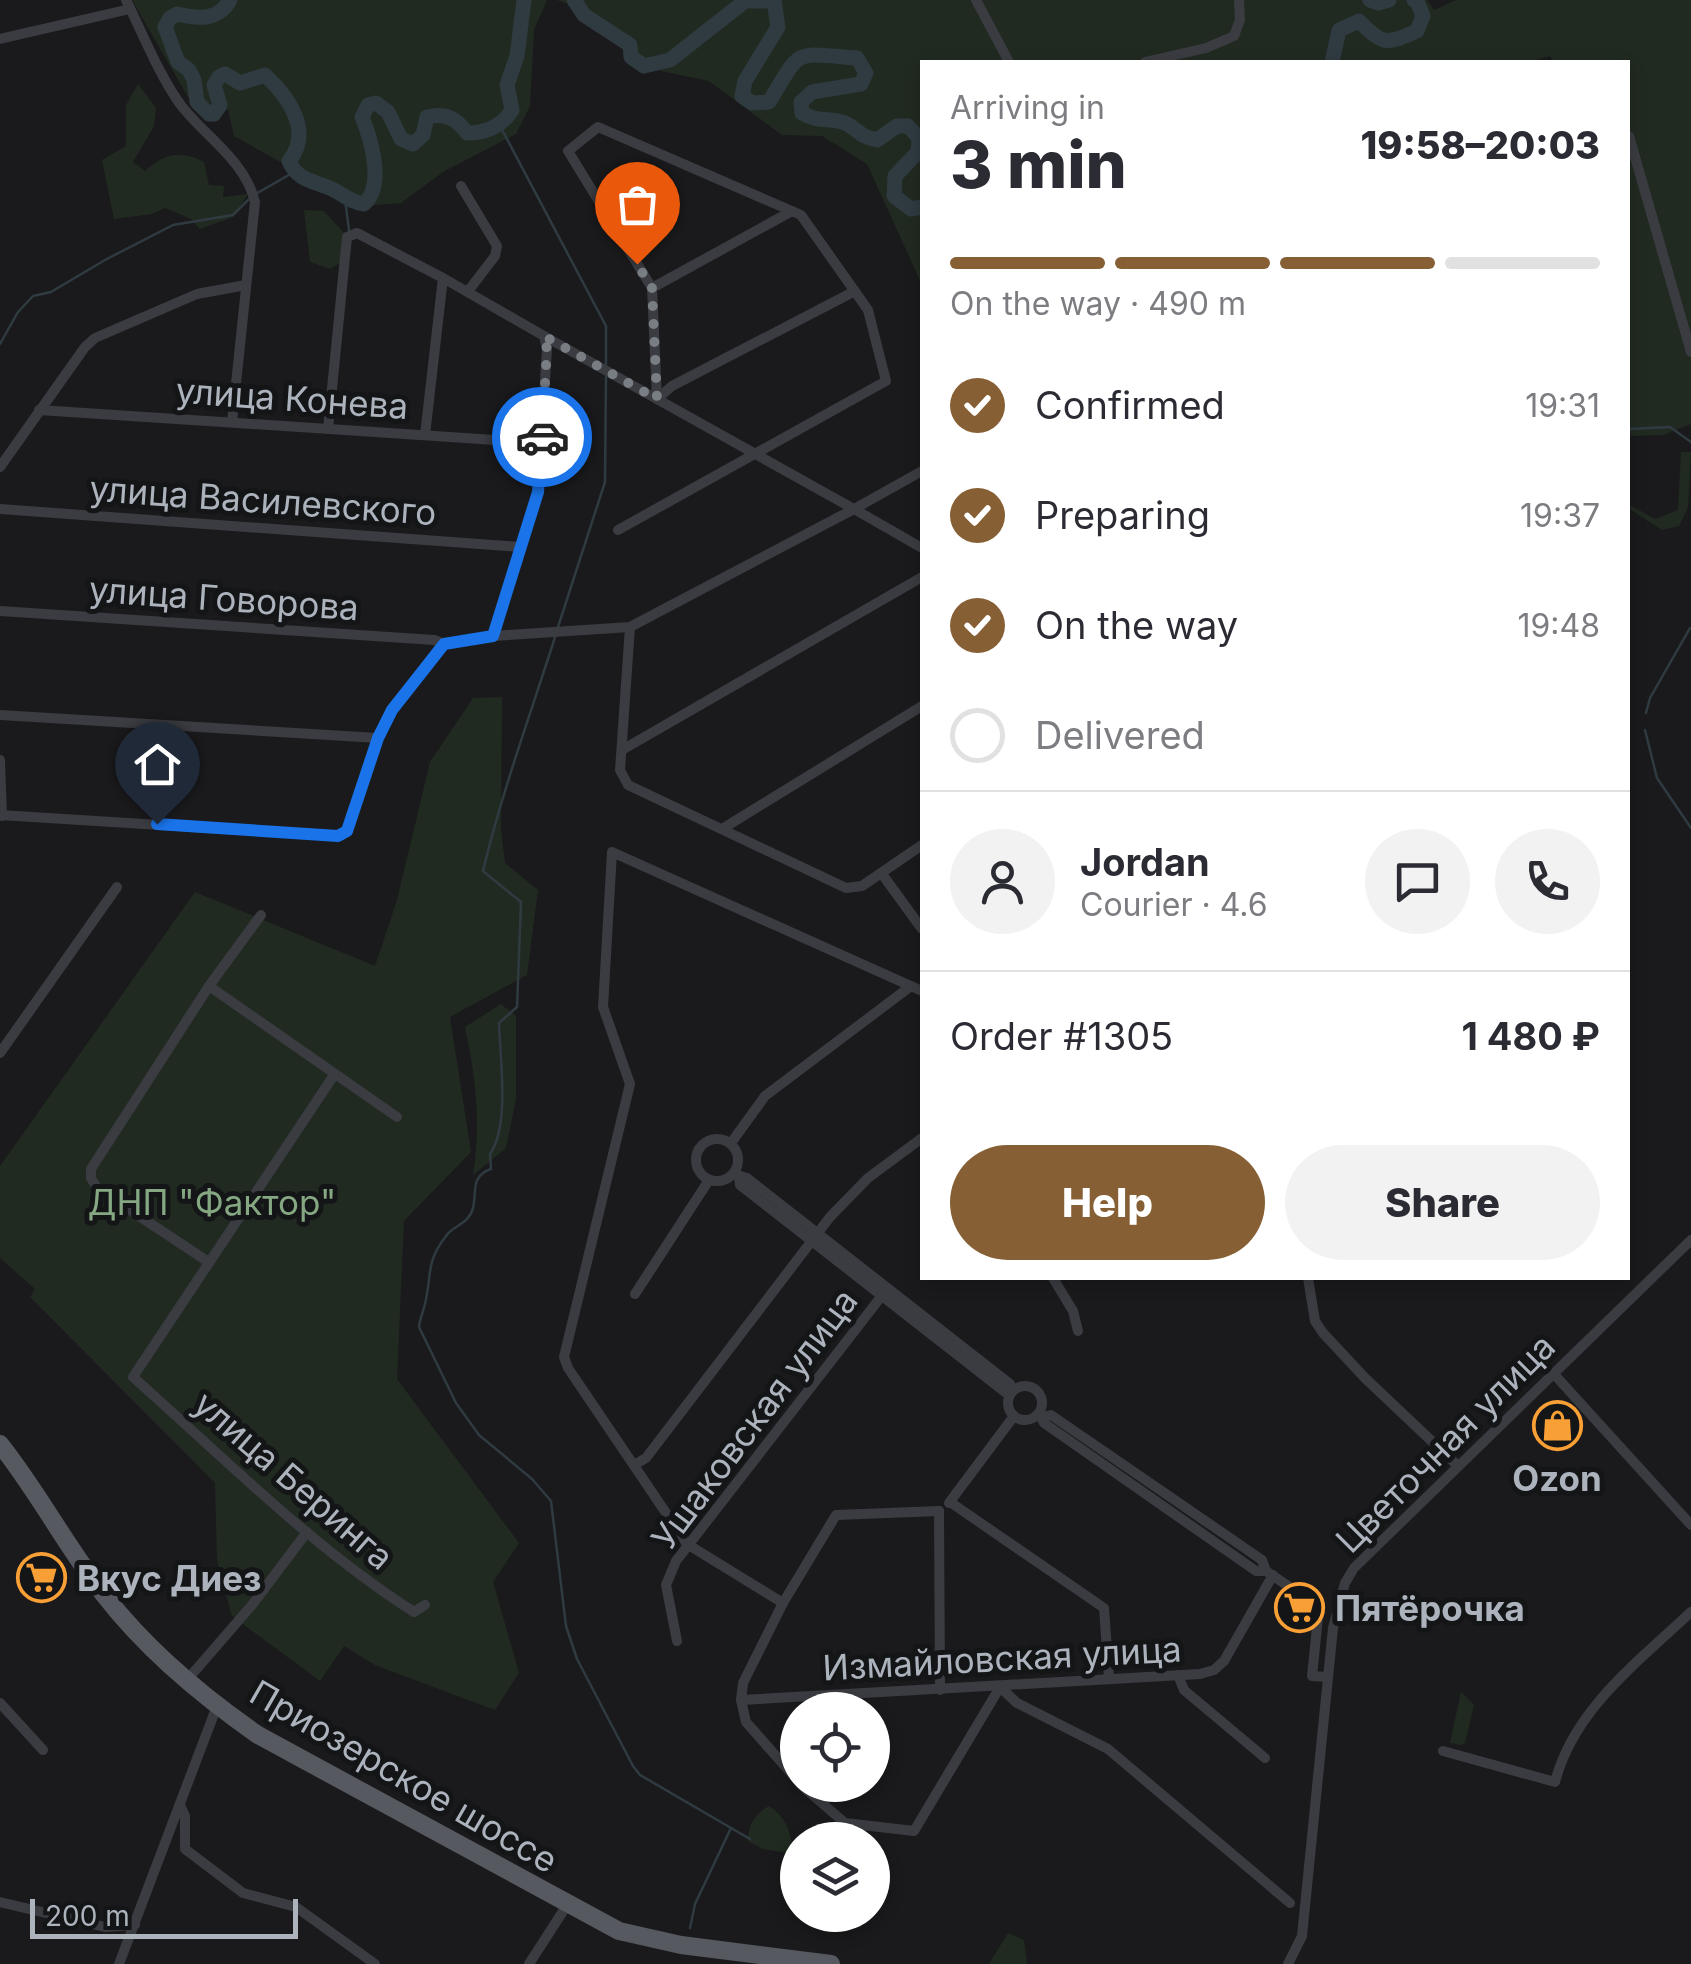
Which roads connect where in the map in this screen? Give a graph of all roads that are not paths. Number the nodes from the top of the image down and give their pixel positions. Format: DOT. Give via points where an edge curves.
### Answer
graph roads {
  1 [pos="976,0"];
  2 [pos="1239,0"];
  3 [pos="128,4"];
  4 [pos="0,40"];
  5 [pos="1008,60"];
  6 [pos="1154,60"];
  7 [pos="1630,136"];
  8 [pos="461,186"];
  9 [pos="792,211"];
  10 [pos="443,278"];
  11 [pos="246,285"];
  12 [pos="652,288"];
  13 [pos="468,290"];
  14 [pos="855,292"];
  15 [pos="544,336"];
  16 [pos="1691,352"];
  17 [pos="657,399"];
  18 [pos="39,410"];
  19 [pos="232,422"];
  20 [pos="328,429"];
  21 [pos="425,435"];
  22 [pos="542,443"];
  23 [pos="755,454"];
  24 [pos="0,467"];
  25 [pos="920,471"];
  26 [pos="0,508"];
  27 [pos="854,509"];
  28 [pos="618,530"];
  29 [pos="521,547"];
  30 [pos="920,547"];
  31 [pos="920,578"];
  32 [pos="0,611"];
  33 [pos="630,626"];
  34 [pos="493,636"];
  35 [pos="444,644"];
  36 [pos="920,707"];
  37 [pos="0,715"];
  38 [pos="378,738"];
  39 [pos="622,750"];
  40 [pos="0,760"];
  41 [pos="1,816"];
  42 [pos="722,829"];
  43 [pos="920,846"];
  44 [pos="882,874"];
  45 [pos="118,887"];
  46 [pos="260,915"];
  47 [pos="920,926"];
  48 [pos="209,986"];
  49 [pos="917,988"];
  50 [pos="0,1052"];
  51 [pos="334,1075"];
  52 [pos="397,1117"];
  53 [pos="920,1139"];
  54 [pos="731,1143"];
  55 [pos="736,1176"];
  56 [pos="709,1180"];
  57 [pos="816,1238"];
  58 [pos="1691,1240"];
  59 [pos="208,1261"];
  60 [pos="1054,1280"];
  61 [pos="1308,1280"];
  62 [pos="884,1292"];
  63 [pos="635,1294"];
  64 [pos="1078,1331"];
  65 [pos="1553,1373"];
  66 [pos="1010,1391"];
  67 [pos="1041,1415"];
  68 [pos="1014,1416"];
  69 [pos="0,1444"];
  70 [pos="634,1466"];
  71 [pos="1458,1466"];
  72 [pos="950,1502"];
  73 [pos="938,1512"];
  74 [pos="1691,1525"];
  75 [pos="307,1532"];
  76 [pos="687,1544"];
  77 [pos="1270,1573"];
  78 [pos="1303,1596"];
  79 [pos="783,1603"];
  80 [pos="1316,1604"];
  81 [pos="426,1605"];
  82 [pos="1691,1612"];
  83 [pos="677,1641"];
  84 [pos="1178,1675"];
  85 [pos="1328,1677"];
  86 [pos="1108,1678"];
  87 [pos="187,1680"];
  88 [pos="1000,1687"];
  89 [pos="940,1690"];
  90 [pos="742,1700"];
  91 [pos="0,1703"];
  92 [pos="217,1706"];
  93 [pos="44,1750"];
  94 [pos="1444,1751"];
  95 [pos="1265,1758"];
  96 [pos="780,1761"];
  97 [pos="821,1802"];
  98 [pos="180,1806"];
  99 [pos="0,1902"];
  100 [pos="1290,1903"];
  101 [pos="567,1905"];
  102 [pos="135,1926"];
  103 [pos="119,1964"];
  104 [pos="375,1964"];
  105 [pos="529,1964"];
  106 [pos="831,1964"];
  107 [pos="1288,1964"];
  1 -- 5 [label="street"];
  2 -- 6 [label="street" via="1234,36"];
  3 -- 4 [label="street"];
  3 -- 11 [label="street" via="180,103 236,165 253,196"];
  7 -- 16 [label="street"];
  8 -- 13 [label="street" via="497,246"];
  9 -- 12 [label="street"];
  9 -- 12 [label="street" via="598,128 568,151"];
  9 -- 14 [label="street"];
  10 -- 13 [label="street"];
  10 -- 20 [label="street" via="362,234 347,236"];
  10 -- 21 [label="street"];
  11 -- 18 [label="street" via="196,294 96,338"];
  11 -- 19 [label="street"];
  12 -- 17 [label="street"];
  13 -- 15 [label="street"];
  14 -- 17 [label="street"];
  14 -- 23 [label="street" via="868,310 886,381"];
  15 -- 17 [label="street"];
  15 -- 22 [label="street"];
  17 -- 23 [label="street"];
  18 -- 19 [label="street, улица Конева"];
  18 -- 24 [label="street"];
  19 -- 20 [label="street, улица Конева"];
  20 -- 21 [label="street, улица Конева"];
  21 -- 22 [label="street, улица Конева"];
  22 -- 29 [label="street" via="538,492"];
  23 -- 27 [label="street"];
  23 -- 28 [label="street"];
  25 -- 27 [label="street"];
  26 -- 29 [label="street, улица Василевского"];
  27 -- 30 [label="street"];
  27 -- 33 [label="street"];
  29 -- 34 [label="street"];
  31 -- 39 [label="street"];
  32 -- 35 [label="street, улица Говорова"];
  33 -- 34 [label="street, улица Говорова"];
  33 -- 39 [label="street"];
  34 -- 35 [label="street, улица Говорова"];
  35 -- 38 [label="street"];
  36 -- 42 [label="street"];
  37 -- 38 [label="street"];
  38 -- 41 [label="street" via="352,823 338,836"];
  39 -- 42 [label="street" via="620,770 628,785"];
  40 -- 41 [label="street"];
  42 -- 44 [label="street" via="846,888"];
  43 -- 44 [label="street"];
  44 -- 47 [label="street"];
  45 -- 50 [label="street"];
  46 -- 48 [label="street"];
  48 -- 51 [label="street"];
  48 -- 59 [label="street" via="90,1169 98,1188"];
  49 -- 54 [label="street" via="764,1096"];
  49 -- 70 [label="street" via="612,852 603,1007 630,1084 564,1357"];
  51 -- 52 [label="street"];
  51 -- 59 [label="street"];
  53 -- 57 [label="street" via="868,1178"];
  54 -- 55 [label="street" via="739,1158"];
  54 -- 56 [label="street" via="720,1138 700,1146 696,1166"];
  55 -- 56 [label="street"];
  55 -- 57 [label="street"];
  56 -- 63 [label="street"];
  57 -- 62 [label="street"];
  57 -- 70 [label="street"];
  58 -- 65 [label="street, Цветочная улица"];
  59 -- 75 [label="street, улица Беринга" via="133,1376"];
  60 -- 64 [label="street"];
  61 -- 71 [label="street" via="1315,1321 1324,1333"];
  62 -- 66 [label="street" via="1010,1384"];
  62 -- 76 [label="street, Ушаковская улица"];
  65 -- 71 [label="street, Цветочная улица"];
  65 -- 74 [label="street"];
  66 -- 67 [label="street" via="1035,1389"];
  66 -- 68 [label="street"];
  67 -- 68 [label="street"];
  67 -- 77 [label="street" via="1262,1560"];
  68 -- 72 [label="street"];
  69 -- 87 [label="main road, Приозерское шоссе" via="106,1597"];
  70 -- 76 [label="street"];
  71 -- 85 [label="street, Цветочная улица" via="1354,1568 1333,1628"];
  72 -- 73 [label="street"];
  72 -- 86 [label="street" via="1104,1608"];
  73 -- 79 [label="street" via="836,1515"];
  73 -- 89 [label="street"];
  75 -- 81 [label="street, улица Беринга" via="414,1612"];
  75 -- 87 [label="street"];
  76 -- 79 [label="street"];
  76 -- 83 [label="street, Ушаковская улица" via="666,1584"];
  77 -- 78 [label="street"];
  77 -- 84 [label="street, Измайловская улица" via="1224,1661 1214,1670"];
  79 -- 90 [label="street" via="748,1668"];
  80 -- 85 [label="street" via="1312,1676"];
  82 -- 94 [label="street" via="1594,1706 1561,1758 1555,1782"];
  84 -- 86 [label="street, Измайловская улица"];
  84 -- 95 [label="street" via="1184,1690"];
  85 -- 107 [label="street, Цветочная улица" via="1302,1936"];
  86 -- 88 [label="street, Измайловская улица"];
  87 -- 92 [label="main road, Приозерское шоссе"];
  88 -- 89 [label="street, Измайловская улица"];
  88 -- 97 [label="street" via="914,1830 844,1822"];
  88 -- 100 [label="street" via="1017,1703 1108,1749"];
  89 -- 90 [label="street, Измайловская улица"];
  90 -- 96 [label="street" via="746,1722"];
  91 -- 93 [label="street"];
  92 -- 98 [label="street"];
  92 -- 101 [label="main road, Приозерское шоссе"];
  98 -- 102 [label="street"];
  98 -- 104 [label="street" via="185,1850 243,1893 296,1907"];
  99 -- 102 [label="street" via="85,1924"];
  101 -- 105 [label="street"];
  101 -- 106 [label="main road, Приозерское шоссе" via="657,1941"];
  102 -- 103 [label="street"];
}
